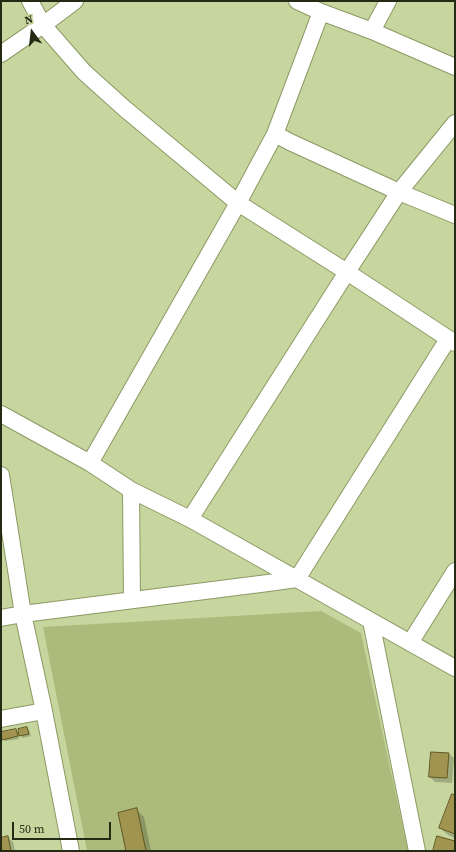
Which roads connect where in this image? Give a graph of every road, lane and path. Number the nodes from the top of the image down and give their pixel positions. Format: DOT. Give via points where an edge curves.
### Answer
graph roads {
  1 [pos="30,1"];
  2 [pos="75,1"];
  3 [pos="297,1"];
  4 [pos="388,1"];
  5 [pos="321,12"];
  6 [pos="43,25"];
  7 [pos="372,31"];
  8 [pos="1,54"];
  9 [pos="455,67"];
  10 [pos="455,123"];
  11 [pos="275,134"];
  12 [pos="398,192"];
  13 [pos="238,203"];
  14 [pos="455,215"];
  15 [pos="347,272"];
  16 [pos="452,341"];
  17 [pos="1,414"];
  18 [pos="90,463"];
  19 [pos="1,475"];
  20 [pos="131,490"];
  21 [pos="4,513"];
  22 [pos="190,519"];
  23 [pos="455,571"];
  24 [pos="297,579"];
  25 [pos="132,600"];
  26 [pos="23,614"];
  27 [pos="1,618"];
  28 [pos="371,621"];
  29 [pos="410,644"];
  30 [pos="455,668"];
  31 [pos="44,711"];
  32 [pos="1,719"];
  33 [pos="71,851"];
  34 [pos="417,851"];
  1 -- 6 [label="street"];
  2 -- 6 [label="street"];
  3 -- 5 [label="street"];
  4 -- 7 [label="street"];
  5 -- 7 [label="street"];
  5 -- 11 [label="street"];
  6 -- 8 [label="street"];
  6 -- 13 [label="street" via="84,72"];
  7 -- 9 [label="street"];
  10 -- 12 [label="street"];
  11 -- 12 [label="street"];
  11 -- 13 [label="street"];
  12 -- 14 [label="street"];
  12 -- 15 [label="street"];
  13 -- 15 [label="street"];
  13 -- 18 [label="street"];
  15 -- 16 [label="street"];
  15 -- 22 [label="street"];
  16 -- 24 [label="street"];
  17 -- 18 [label="street"];
  18 -- 20 [label="street"];
  19 -- 21 [label="street"];
  20 -- 22 [label="street"];
  20 -- 25 [label="street"];
  21 -- 26 [label="street"];
  22 -- 24 [label="street"];
  23 -- 29 [label="street"];
  24 -- 25 [label="street"];
  24 -- 28 [label="street"];
  25 -- 26 [label="street"];
  26 -- 27 [label="street"];
  26 -- 31 [label="street"];
  28 -- 29 [label="street"];
  28 -- 34 [label="street"];
  29 -- 30 [label="street"];
  31 -- 32 [label="street"];
  31 -- 33 [label="street"];
}
